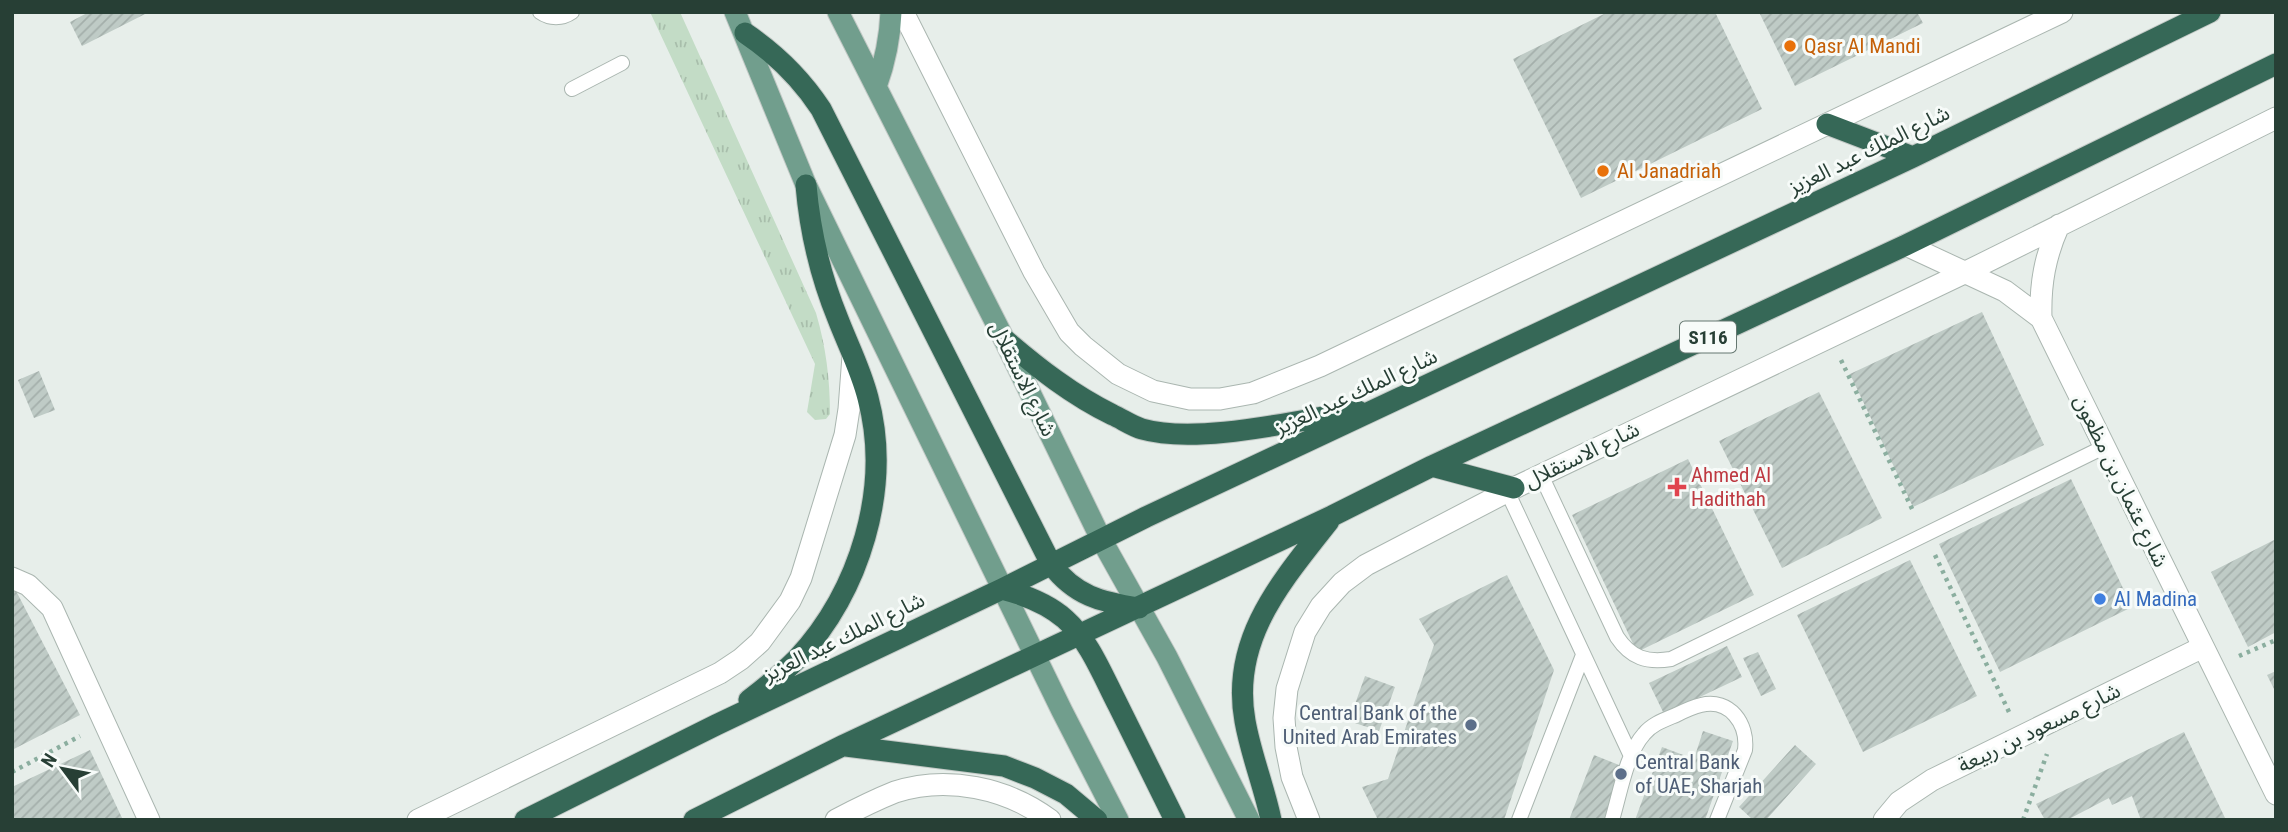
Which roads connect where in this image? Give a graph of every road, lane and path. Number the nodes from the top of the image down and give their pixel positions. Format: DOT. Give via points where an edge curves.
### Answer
graph roads {
  1 [pos="540,12"];
  2 [pos="572,12"];
  3 [pos="736,12"];
  4 [pos="838,12"];
  5 [pos="891,12"];
  6 [pos="903,12"];
  7 [pos="2062,12"];
  8 [pos="2210,12"];
  9 [pos="745,33"];
  10 [pos="622,63"];
  11 [pos="2276,64"];
  12 [pos="876,87"];
  13 [pos="572,89"];
  14 [pos="2276,118"];
  15 [pos="1827,124"];
  16 [pos="1913,157"];
  17 [pos="806,185"];
  18 [pos="2059,225"];
  19 [pos="1906,245"];
  20 [pos="1966,272"];
  21 [pos="2041,318"];
  22 [pos="1004,339"];
  23 [pos="853,356"];
  24 [pos="1385,406"];
  25 [pos="2104,446"];
  26 [pos="1432,466"];
  27 [pos="1541,475"];
  28 [pos="1510,490"];
  29 [pos="1332,516"];
  30 [pos="1101,539"];
  31 [pos="1051,564"];
  32 [pos="12,578"];
  33 [pos="1002,589"];
  34 [pos="1139,608"];
  35 [pos="1081,635"];
  36 [pos="2276,640"];
  37 [pos="2203,648"];
  38 [pos="1583,654"];
  39 [pos="1036,657"];
  40 [pos="2212,667"];
  41 [pos="2060,717"];
  42 [pos="105,723"];
  43 [pos="716,725"];
  44 [pos="844,746"];
  45 [pos="1631,756"];
  46 [pos="12,772"];
  47 [pos="2276,794"];
  48 [pos="149,820"];
  49 [pos="418,820"];
  50 [pos="525,820"];
  51 [pos="694,820"];
  52 [pos="836,820"];
  53 [pos="1050,820"];
  54 [pos="1097,820"];
  55 [pos="1118,820"];
  56 [pos="1175,820"];
  57 [pos="1249,820"];
  58 [pos="1271,820"];
  59 [pos="1309,820"];
  60 [pos="1519,820"];
  61 [pos="1612,820"];
  62 [pos="1717,820"];
  63 [pos="1884,820"];
  64 [pos="2023,820"];
  1 -- 2 [label="lane" via="557,18"];
  3 -- 9 [label="main road"];
  4 -- 12 [label="main road, شارع الاستقلال"];
  5 -- 12 [label="main road" via="890,37"];
  6 -- 15 [label="street, شارع الملك عبد العزيز" via="1069,332 1118,374 1153,391 1190,399 1253,393 1320,366"];
  7 -- 15 [label="street, شارع الملك عبد العزيز"];
  8 -- 16 [label="highway, شارع الملك عبد العزيز"];
  9 -- 17 [label="main road"];
  9 -- 31 [label="highway" via="788,66 821,109"];
  10 -- 13 [label="lane"];
  11 -- 19 [label="highway, S116"];
  12 -- 22 [label="main road, شارع الاستقلال"];
  14 -- 18 [label="street"];
  15 -- 16 [label="highway"];
  16 -- 24 [label="highway, شارع الملك عبد العزيز"];
  17 -- 23 [label="highway" via="816,254"];
  17 -- 33 [label="main road"];
  18 -- 20 [label="street, شارع الاستقلال"];
  18 -- 21 [label="street, شارع عثمان بن مظعون" via="2043,270"];
  19 -- 20 [label="street, شارع عثمان بن مظعون"];
  19 -- 26 [label="highway, S116"];
  20 -- 21 [label="street, شارع عثمان بن مظعون" via="2006,291"];
  20 -- 27 [label="street, شارع الاستقلال"];
  21 -- 25 [label="street, شارع عثمان بن مظعون"];
  22 -- 24 [label="highway" via="1061,386 1140,428 1170,434 1251,428"];
  22 -- 30 [label="main road, شارع الاستقلال"];
  23 -- 43 [label="highway" via="873,415 876,463 870,517 855,568 831,615 798,657"];
  23 -- 49 [label="street, شارع الملك عبد العزيز" via="845,435 801,578 760,642 720,673"];
  24 -- 30 [label="highway, شارع الملك عبد العزيز"];
  25 -- 27 [label="lane" via="1671,660 1658,661 1634,656 1617,637"];
  25 -- 37 [label="street, شارع عثمان بن مظعون"];
  26 -- 28 [label="highway"];
  26 -- 29 [label="highway, S116"];
  27 -- 28 [label="street, شارع الاستقلال"];
  28 -- 38 [label="lane"];
  28 -- 59 [label="street, شارع الاستقلال" via="1366,565 1321,606 1294,660 1284,718 1292,777"];
  29 -- 34 [label="highway, S116"];
  29 -- 58 [label="highway" via="1273,593 1246,661 1245,719"];
  30 -- 31 [label="highway, شارع الملك عبد العزيز"];
  30 -- 34 [label="main road, شارع الاستقلال"];
  31 -- 33 [label="highway, شارع الملك عبد العزيز"];
  31 -- 34 [label="highway" via="1061,578 1094,599"];
  32 -- 42 [label="street" via="28,585 52,608"];
  33 -- 35 [label="highway" via="1046,605"];
  33 -- 39 [label="main road"];
  33 -- 43 [label="highway, شارع الملك عبد العزيز"];
  34 -- 35 [label="highway"];
  34 -- 57 [label="main road, شارع الاستقلال"];
  35 -- 39 [label="highway"];
  35 -- 56 [label="highway"];
  36 -- 40 [label="path"];
  37 -- 40 [label="street, شارع عثمان بن مظعون"];
  37 -- 41 [label="street, شارع مسعود بن ربيعة"];
  38 -- 45 [label="lane"];
  38 -- 60 [label="lane"];
  39 -- 44 [label="highway"];
  39 -- 55 [label="main road"];
  40 -- 47 [label="street, شارع عثمان بن مظعون"];
  41 -- 63 [label="street, شارع مسعود بن ربيعة" via="1932,780 1899,802"];
  41 -- 64 [label="path"];
  42 -- 46 [label="path"];
  42 -- 48 [label="street"];
  43 -- 50 [label="highway, شارع الملك عبد العزيز"];
  44 -- 51 [label="highway"];
  44 -- 54 [label="highway" via="1004,766 1066,794"];
  45 -- 61 [label="lane"];
  45 -- 62 [label="lane" via="1641,737 1657,723 1702,704 1727,708 1743,725 1745,750"];
  52 -- 53 [label="street" via="897,792 929,785 960,785 1022,802"];
}
